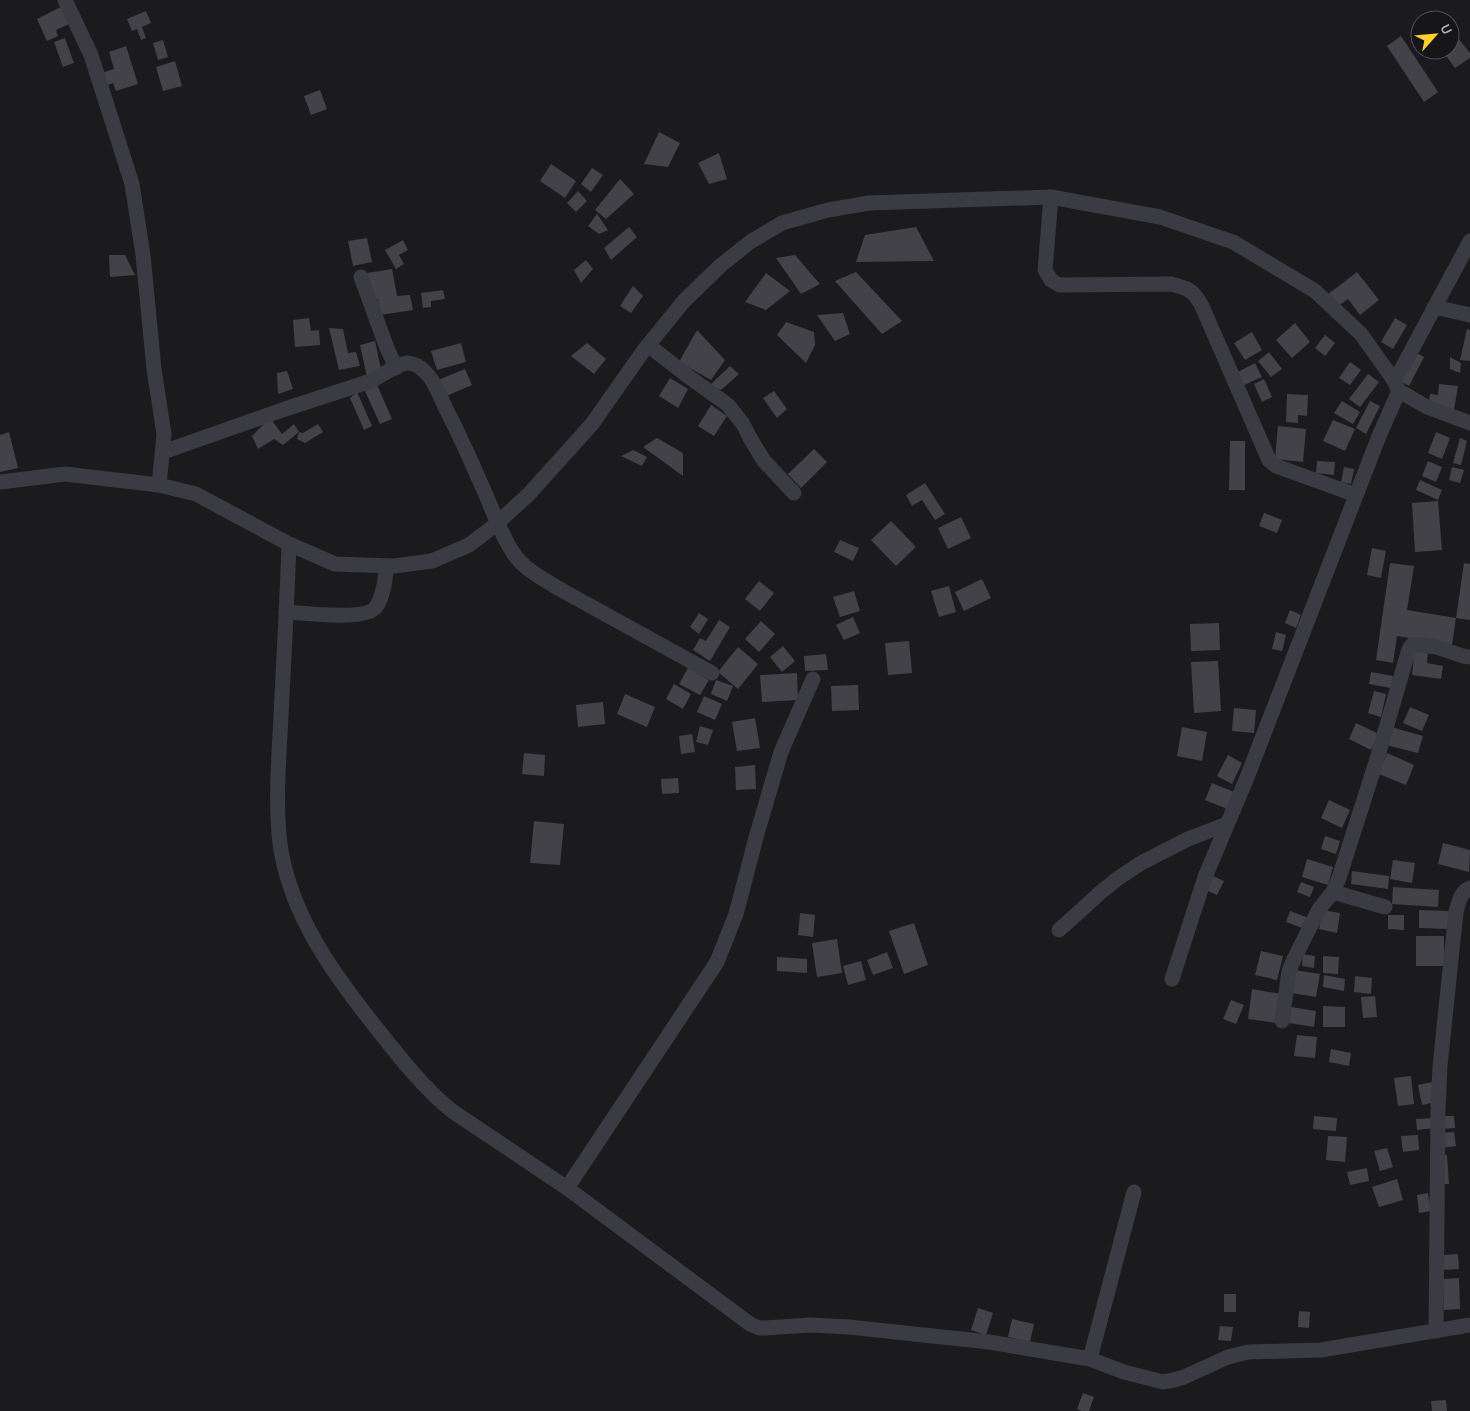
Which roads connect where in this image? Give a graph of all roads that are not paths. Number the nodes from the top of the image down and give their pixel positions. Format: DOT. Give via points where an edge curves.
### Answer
graph roads {
  1 [pos="66,0"];
  2 [pos="1051,197"];
  3 [pos="1470,241"];
  4 [pos="362,277"];
  5 [pos="1434,307"];
  6 [pos="1470,315"];
  7 [pos="648,344"];
  8 [pos="396,368"];
  9 [pos="1396,385"];
  10 [pos="1470,422"];
  11 [pos="163,452"];
  12 [pos="0,482"];
  13 [pos="159,485"];
  14 [pos="794,493"];
  15 [pos="1356,495"];
  16 [pos="497,522"];
  17 [pos="289,544"];
  18 [pos="388,566"];
  19 [pos="286,612"];
  20 [pos="1470,657"];
  21 [pos="712,673"];
  22 [pos="813,679"];
  23 [pos="1227,824"];
  24 [pos="1470,888"];
  25 [pos="1333,892"];
  26 [pos="1385,908"];
  27 [pos="1059,930"];
  28 [pos="1172,979"];
  29 [pos="1282,1021"];
  30 [pos="567,1188"];
  31 [pos="1134,1192"];
  32 [pos="1470,1325"];
  33 [pos="1436,1331"];
  34 [pos="1090,1359"];
  1 -- 11 [label="street" via="91,55 132,184 144,263 154,374 164,427"];
  2 -- 7 [label="street" via="869,203 782,223 750,242 720,266 684,301"];
  2 -- 9 [label="street" via="1160,217 1233,242 1314,291 1361,334"];
  2 -- 15 [label="street" via="1045,270 1050,280 1059,285 1171,284 1194,293 1269,460 1276,466"];
  3 -- 5 [label="street"];
  4 -- 8 [label="street"];
  5 -- 6 [label="street"];
  5 -- 9 [label="street"];
  7 -- 14 [label="street" via="728,405 764,461"];
  7 -- 16 [label="street" via="592,424 529,494"];
  8 -- 11 [label="street" via="377,379"];
  8 -- 16 [label="street" via="407,363 416,365 429,377 461,438"];
  9 -- 10 [label="street" via="1428,407"];
  9 -- 15 [label="street"];
  11 -- 13 [label="street"];
  12 -- 13 [label="street" via="65,474"];
  13 -- 17 [label="street" via="196,494"];
  15 -- 23 [label="street"];
  16 -- 18 [label="street" via="469,545 432,561"];
  16 -- 21 [label="street" via="522,564 544,580"];
  17 -- 18 [label="street" via="336,564"];
  17 -- 19 [label="street"];
  18 -- 19 [label="street" via="379,601 370,612 349,616"];
  19 -- 30 [label="street" via="278,807 280,845 292,893 305,923 344,986 410,1071 452,1111"];
  20 -- 25 [label="street" via="1423,645 1412,645 1409,649 1378,759"];
  22 -- 30 [label="street" via="781,752 736,914 717,962"];
  23 -- 27 [label="street" via="1188,838 1117,878"];
  23 -- 28 [label="street" via="1205,877"];
  24 -- 33 [label="street" via="1460,897 1456,912 1440,1066"];
  25 -- 26 [label="street"];
  25 -- 29 [label="street" via="1319,909 1294,958"];
  30 -- 34 [label="street" via="759,1328 810,1325 907,1333 989,1342"];
  31 -- 34 [label="street"];
  32 -- 33 [label="street"];
  33 -- 34 [label="street" via="1321,1350 1248,1352 1163,1382"];
}
